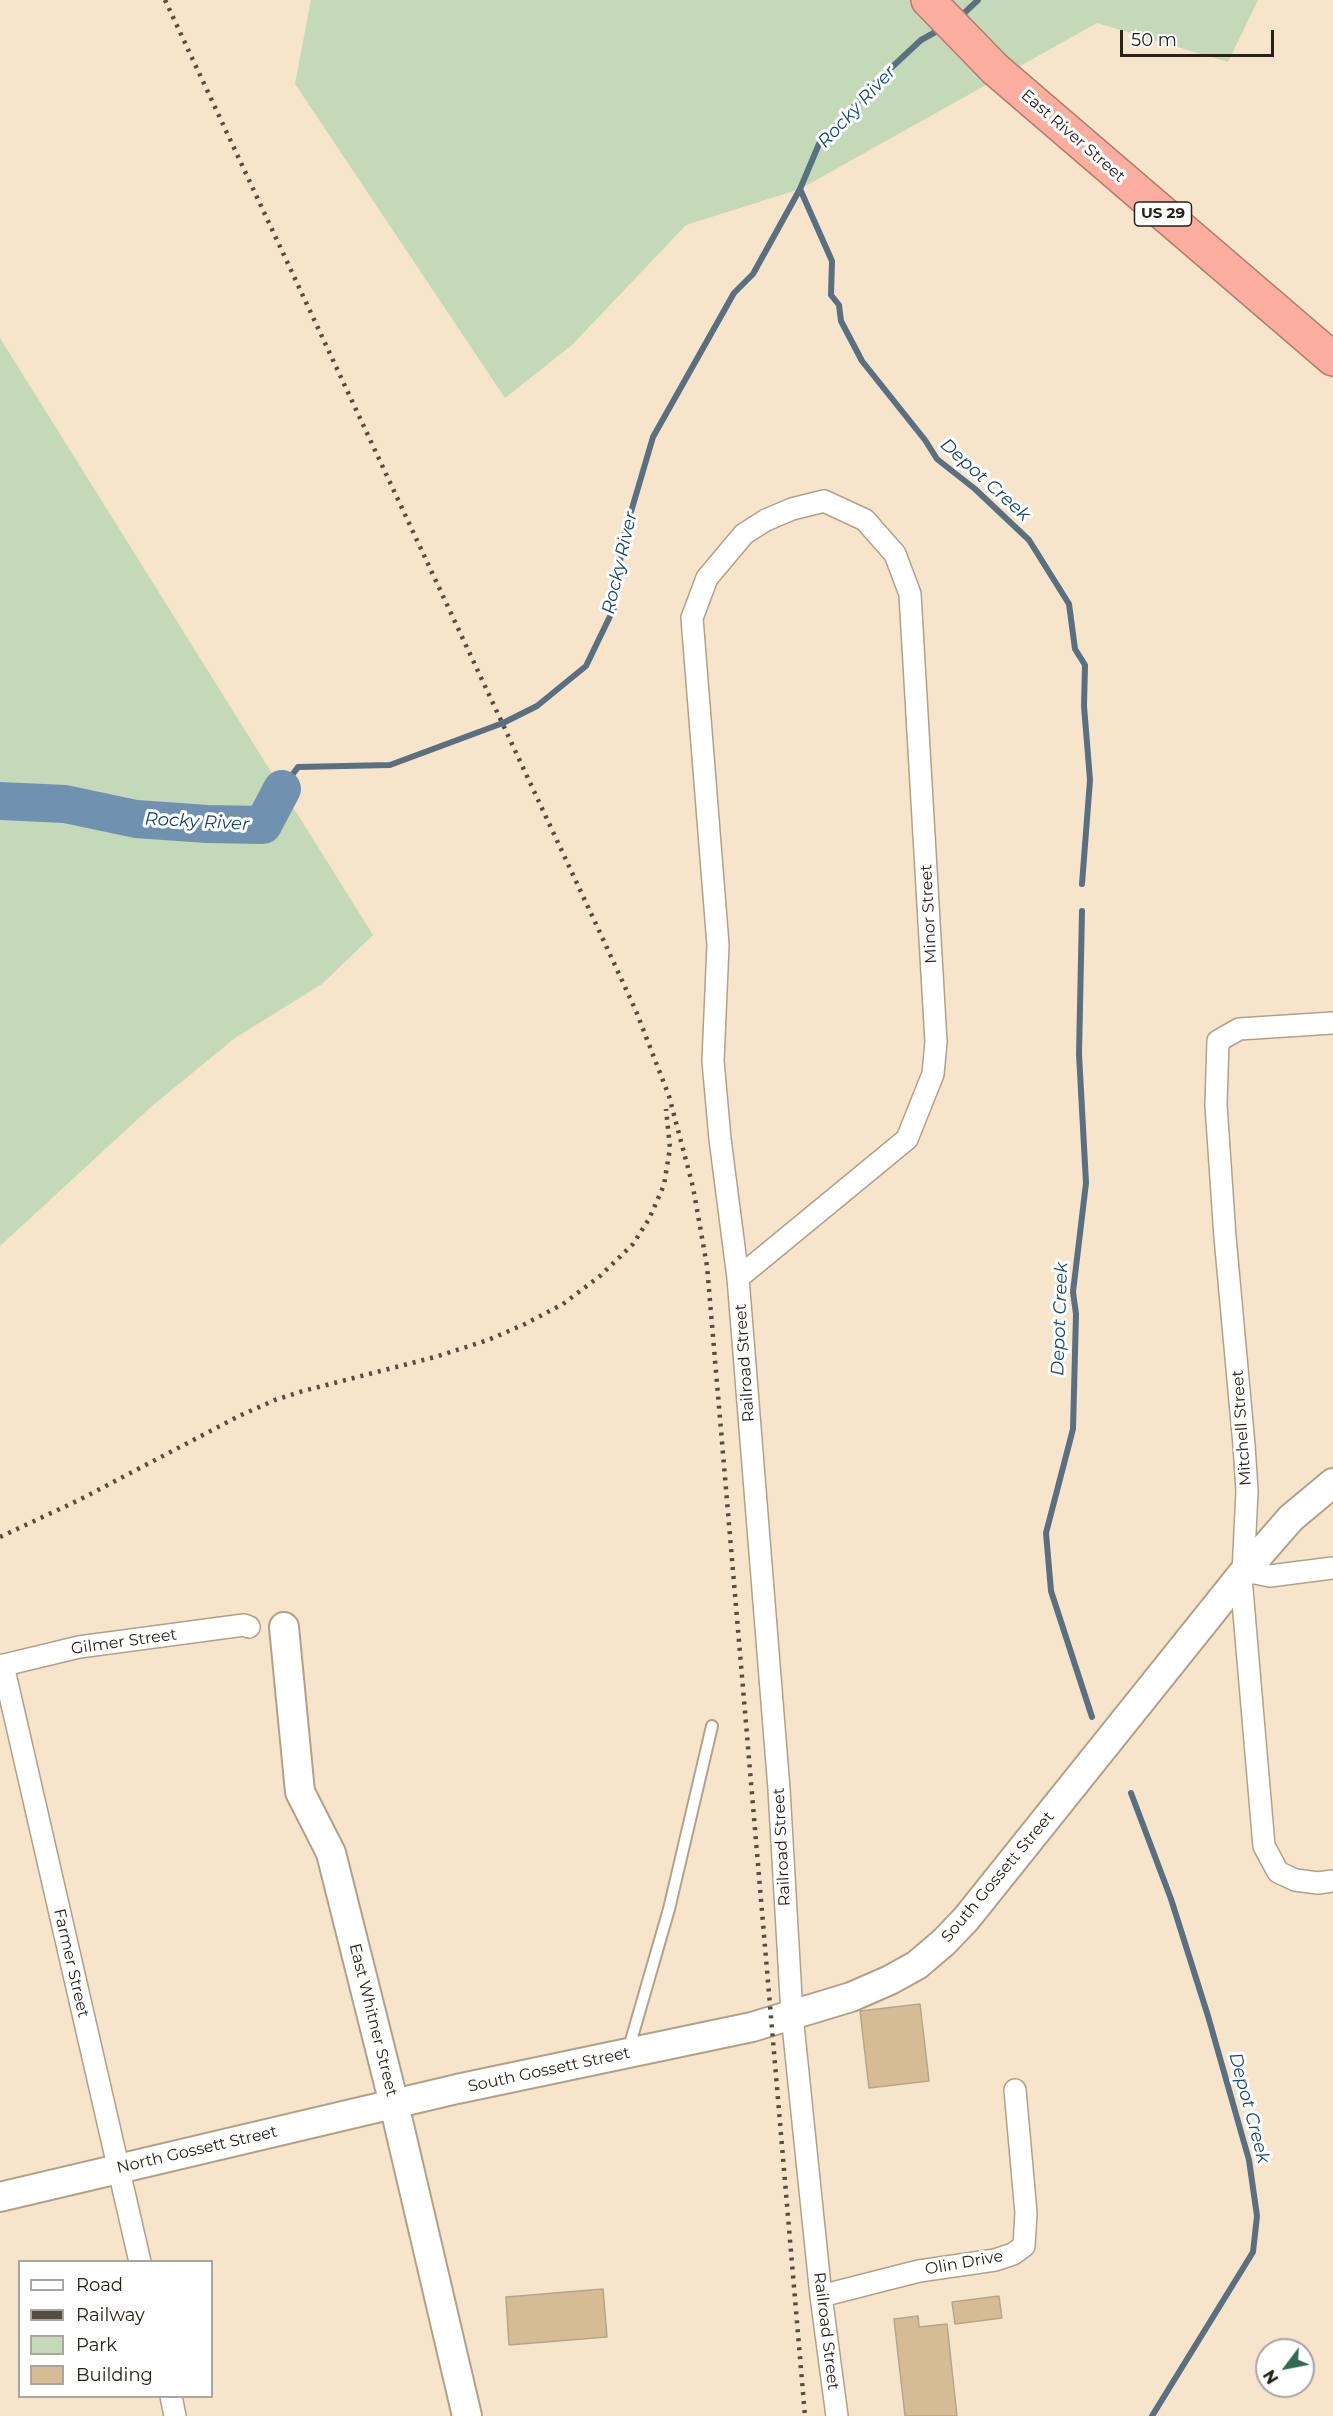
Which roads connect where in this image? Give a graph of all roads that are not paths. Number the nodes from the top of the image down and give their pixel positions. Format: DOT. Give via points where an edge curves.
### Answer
graph roads {
  1 [pos="928,0"];
  2 [pos="1333,358"];
  3 [pos="1333,1023"];
  4 [pos="738,1278"];
  5 [pos="1333,1483"];
  6 [pos="1333,1568"];
  7 [pos="1243,1573"];
  8 [pos="249,1627"];
  9 [pos="284,1627"];
  10 [pos="2,1666"];
  11 [pos="712,1726"];
  12 [pos="1333,1881"];
  13 [pos="792,2015"];
  14 [pos="627,2054"];
  15 [pos="1015,2090"];
  16 [pos="394,2104"];
  17 [pos="118,2169"];
  18 [pos="0,2197"];
  19 [pos="140,2260"];
  20 [pos="821,2296"];
  21 [pos="171,2398"];
  22 [pos="175,2416"];
  23 [pos="467,2416"];
  24 [pos="837,2416"];
  1 -- 2 [label="highway, East River Street / US 29" via="995,69"];
  3 -- 7 [label="street, Mitchell Street" via="1239,1029 1218,1041 1216,1105 1247,1491"];
  4 -- 4 [label="street, Minor Street" via="908,1138 933,1074 936,1042 910,594 895,554 865,520 824,501 792,509 744,534 707,579 692,618 718,945 713,1061"];
  4 -- 13 [label="street, Railroad Street" via="779,1788"];
  5 -- 7 [label="main road, South Gossett Street" via="1291,1518"];
  6 -- 7 [label="street" via="1270,1576"];
  7 -- 12 [label="street, Mitchell Street" via="1264,1846 1278,1872 1295,1880"];
  7 -- 13 [label="main road, South Gossett Street" via="944,1942 917,1965 890,1980"];
  8 -- 10 [label="street, Gilmer Street" via="79,1647"];
  9 -- 16 [label="main road, East Whitner Street" via="300,1792 331,1853"];
  10 -- 17 [label="street, Farmer Street"];
  11 -- 14 [label="lane" via="669,1909"];
  13 -- 14 [label="main road, South Gossett Street"];
  13 -- 20 [label="street, Railroad Street"];
  14 -- 16 [label="main road, South Gossett Street"];
  15 -- 20 [label="street, Olin Drive" via="1026,2213 1024,2246 995,2260 919,2271"];
  16 -- 17 [label="main road, North Gossett Street"];
  16 -- 23 [label="main road, East Whitner Street"];
  17 -- 18 [label="main road, North Gossett Street"];
  17 -- 19 [label="street, Farmer Street"];
  20 -- 24 [label="street, Railroad Street"];
  21 -- 22 [label="street"];
}
